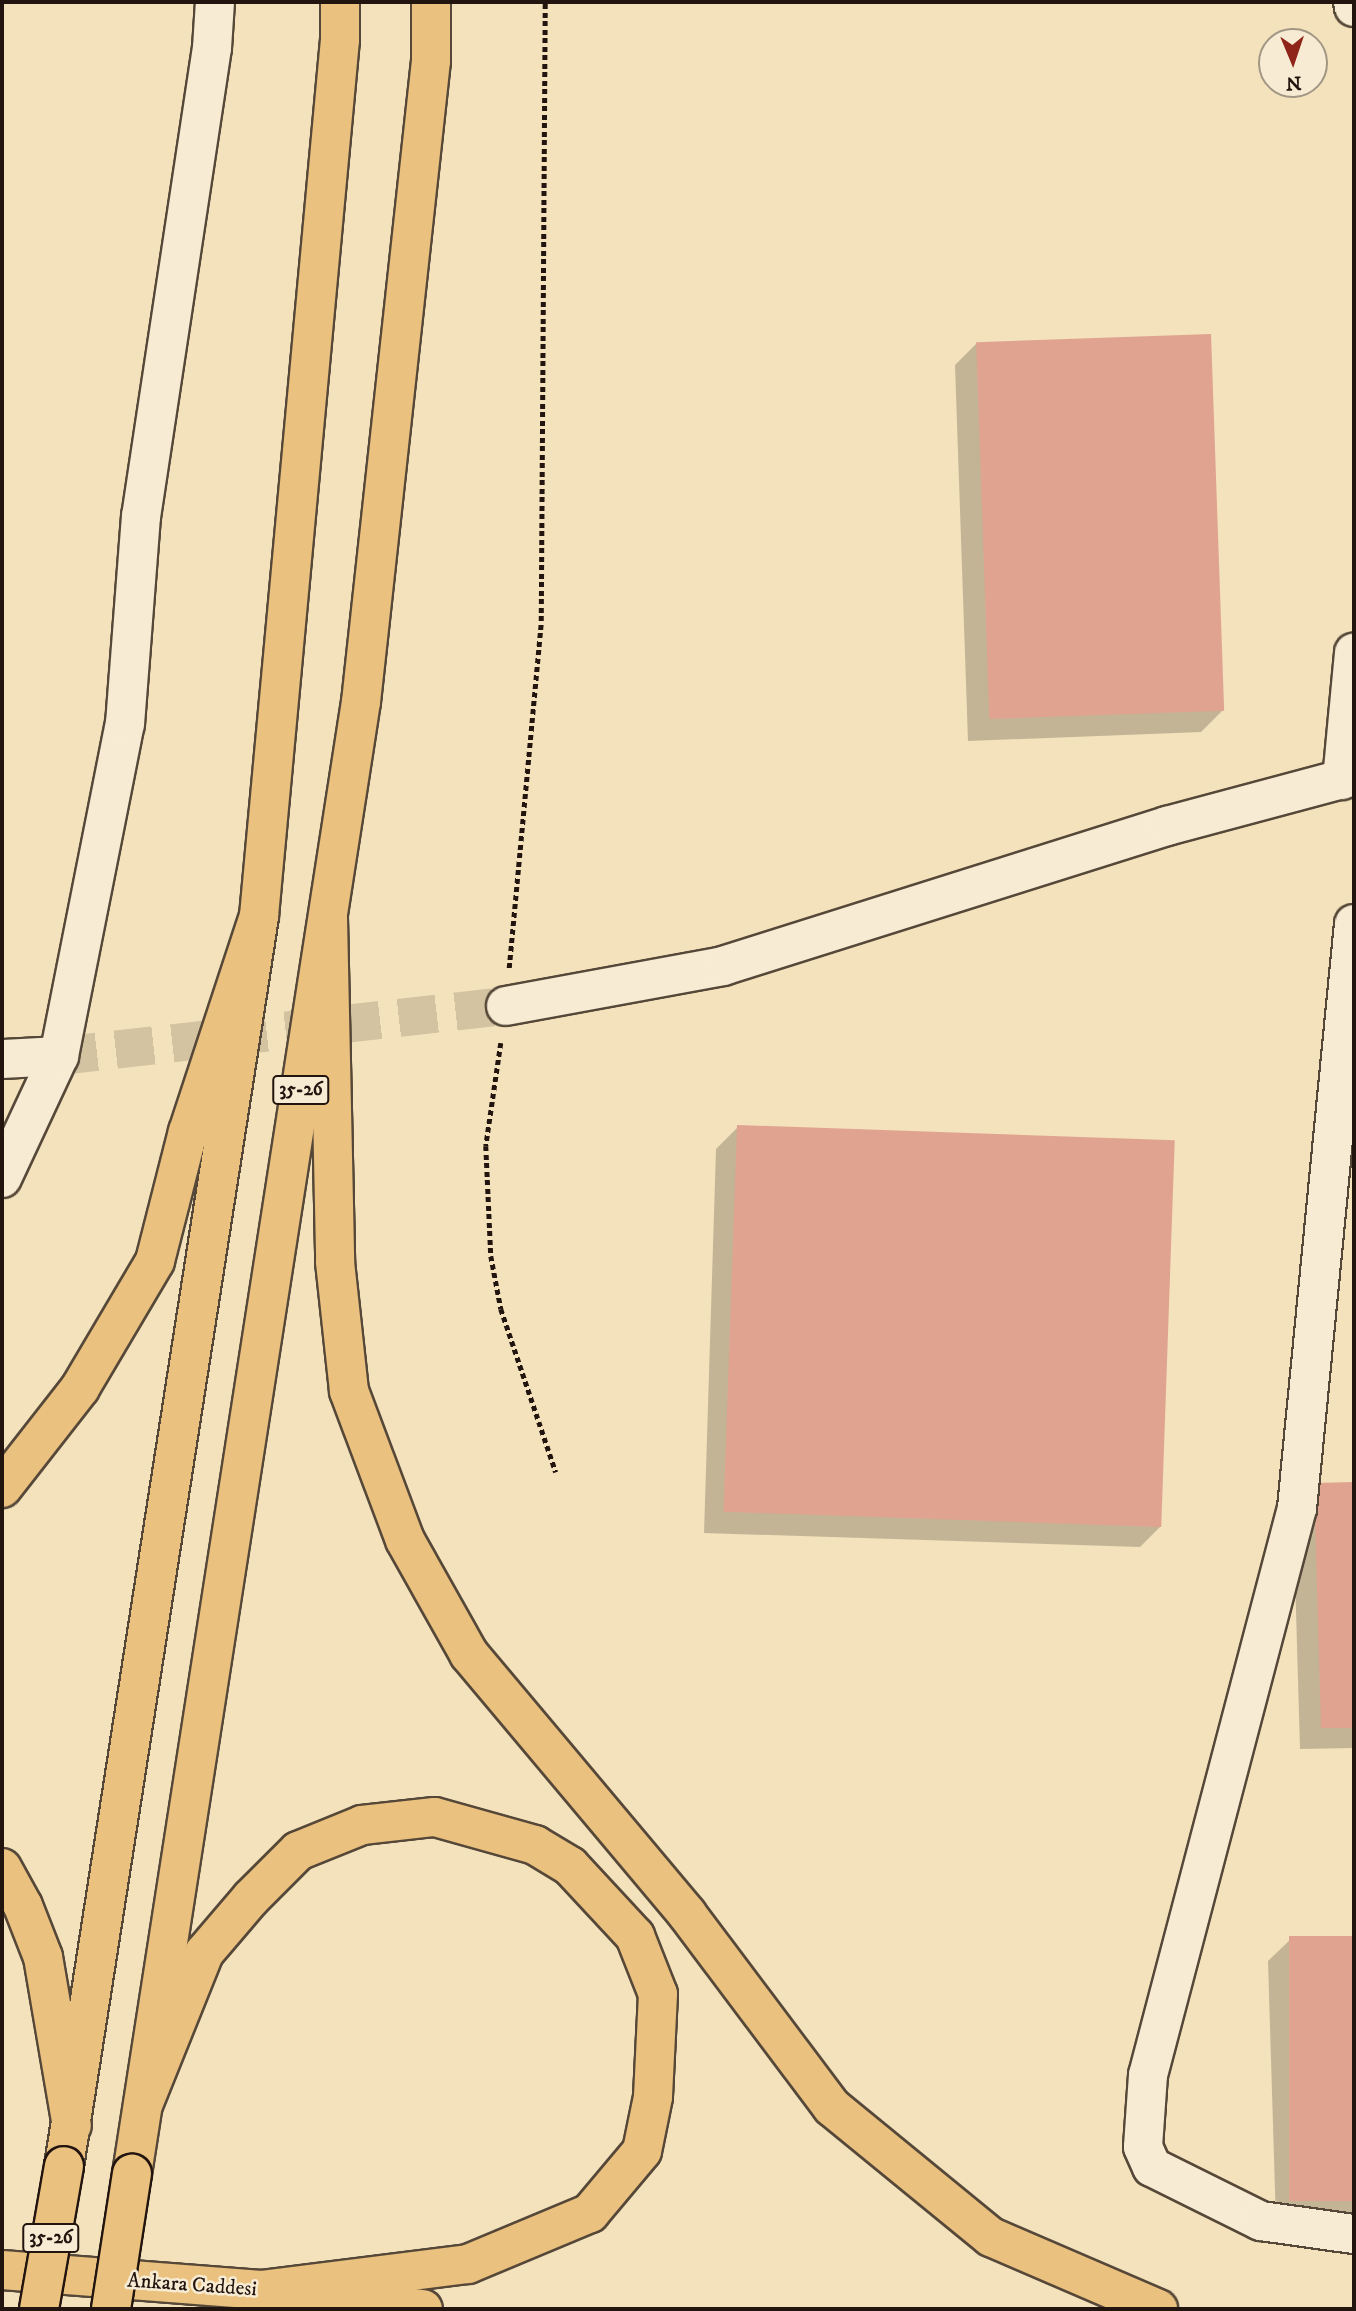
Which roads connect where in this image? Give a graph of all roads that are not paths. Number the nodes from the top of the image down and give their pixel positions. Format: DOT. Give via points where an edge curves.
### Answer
graph roads {
  1 [pos="215,2"];
  2 [pos="340,2"];
  3 [pos="431,2"];
  4 [pos="1353,2"];
  5 [pos="1354,7"];
  6 [pos="1354,653"];
  7 [pos="1348,778"];
  8 [pos="259,916"];
  9 [pos="328,918"];
  10 [pos="1354,924"];
  11 [pos="506,1006"];
  12 [pos="59,1056"];
  13 [pos="2,1059"];
  14 [pos="2,1178"];
  15 [pos="2,1488"];
  16 [pos="2,1868"];
  17 [pos="143,2105"];
  18 [pos="72,2126"];
  19 [pos="1354,2234"];
  20 [pos="2,2270"];
  21 [pos="261,2290"];
  22 [pos="39,2309"];
  23 [pos="111,2309"];
  24 [pos="423,2309"];
  25 [pos="1158,2309"];
  1 -- 12 [label="street" via="212,48 141,517 125,724"];
  2 -- 8 [label="main road, 35-26" via="339,54"];
  3 -- 9 [label="main road, 35-26" via="431,61 361,702"];
  4 -- 5 [label="street"];
  6 -- 7 [label="street"];
  7 -- 11 [label="street" via="1167,826 723,967"];
  8 -- 15 [label="main road" via="188,1132 155,1261 80,1388"];
  8 -- 18 [label="main road, 35-26"];
  9 -- 17 [label="main road, 35-26"];
  9 -- 25 [label="main road" via="335,1262 349,1391 405,1540 469,1654 687,1914 832,2107 991,2237"];
  10 -- 19 [label="street" via="1297,1508 1148,2075 1143,2147 1152,2167 1261,2221"];
  12 -- 13 [label="street"];
  12 -- 14 [label="street"];
  16 -- 18 [label="main road" via="43,1957"];
  17 -- 21 [label="main road" via="204,1953 298,1851 362,1825 435,1817 535,1845 570,1867 635,1937 659,1994 653,2097 642,2151 590,2213 468,2264"];
  17 -- 23 [label="main road, 35-26, bridge"];
  18 -- 22 [label="main road, 35-26, bridge"];
  20 -- 21 [label="main road, Ankara Caddesi"];
  21 -- 24 [label="main road, Ankara Caddesi"];
}
